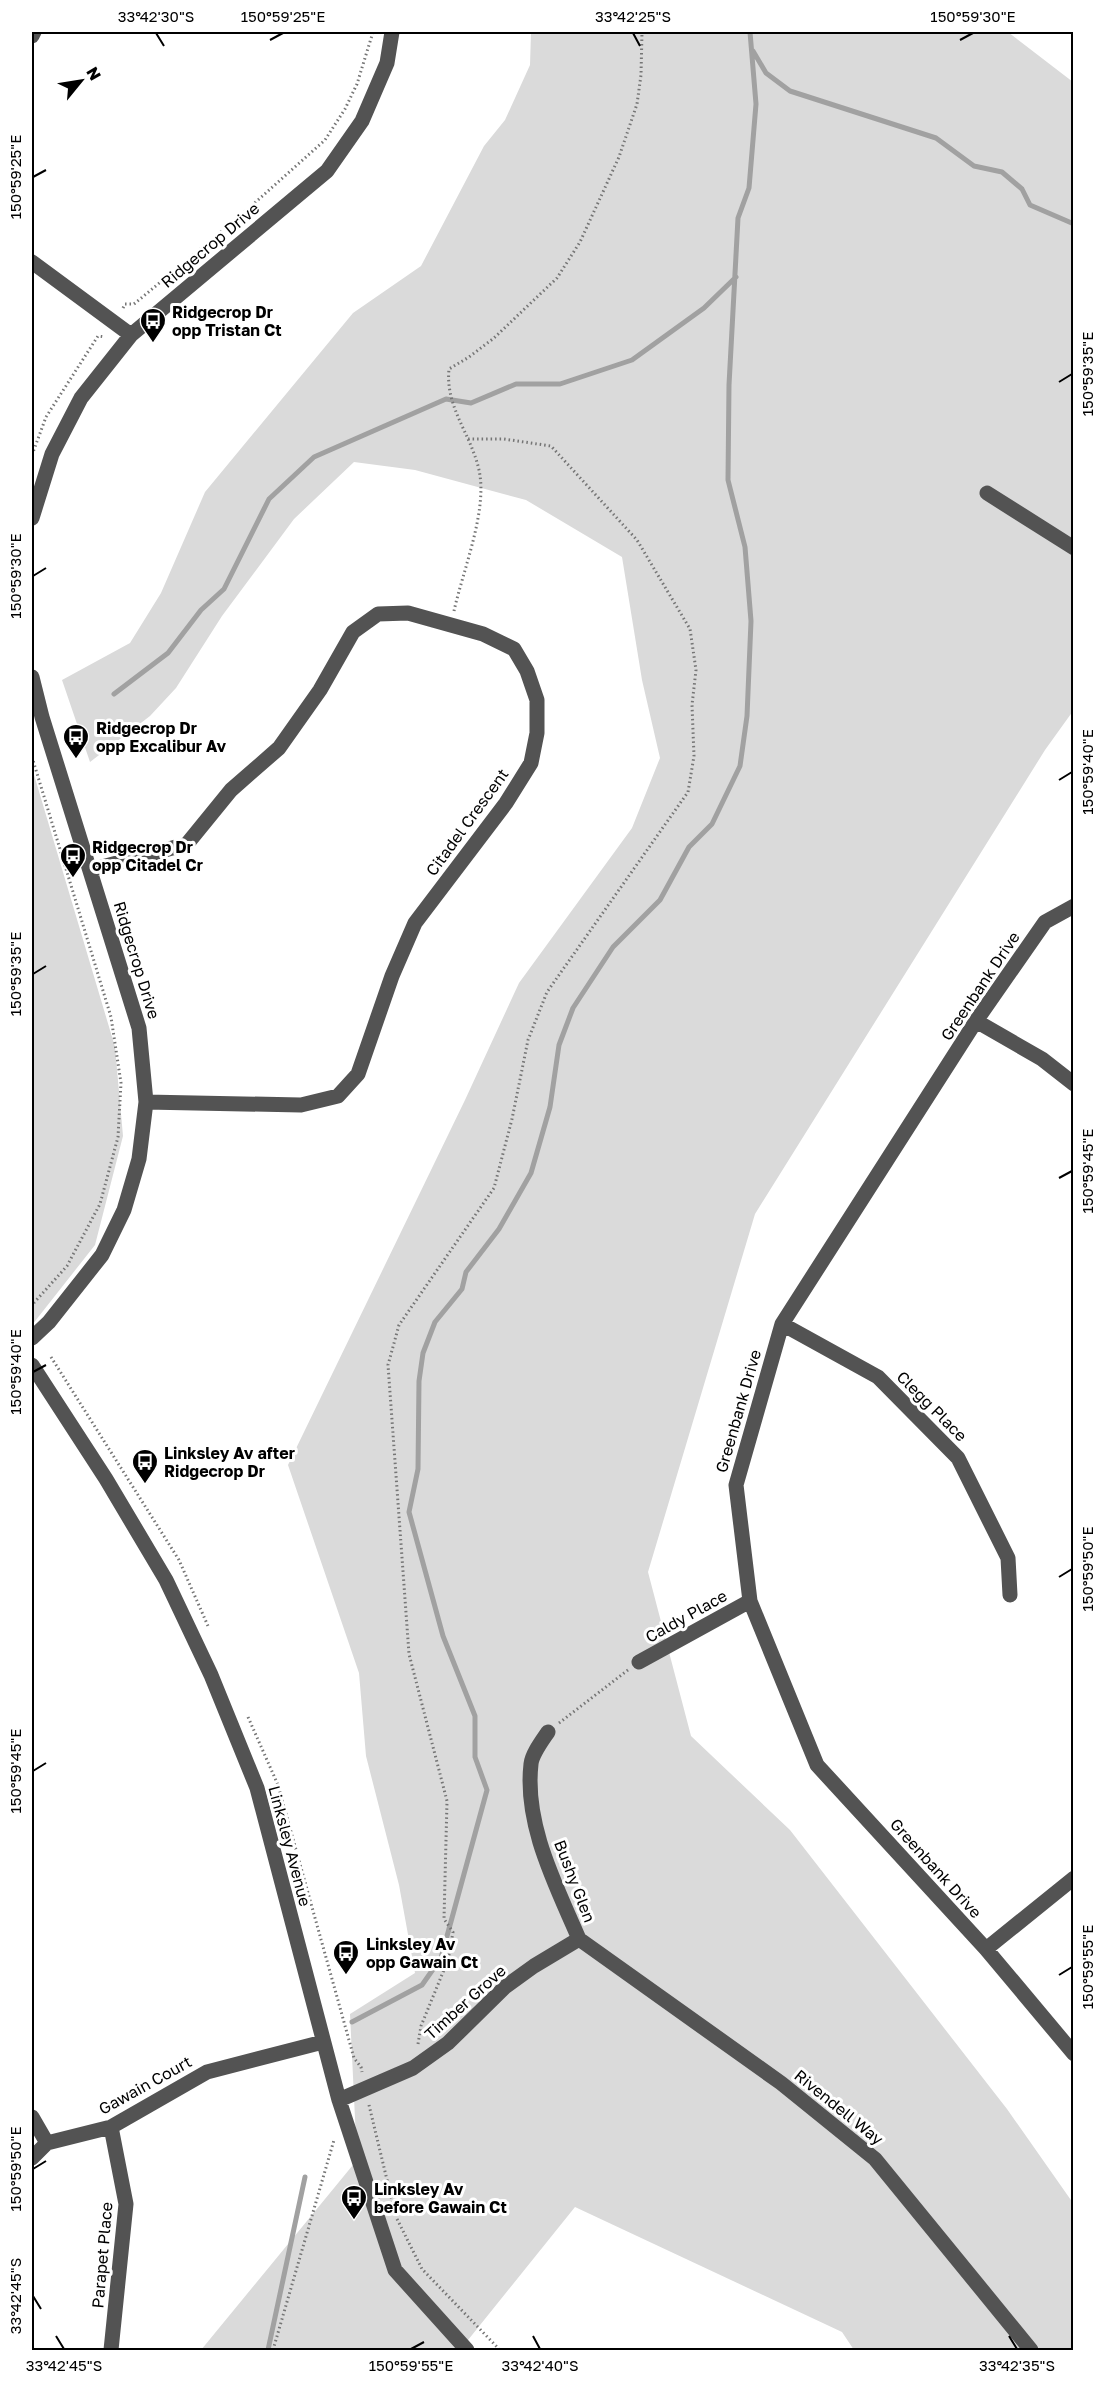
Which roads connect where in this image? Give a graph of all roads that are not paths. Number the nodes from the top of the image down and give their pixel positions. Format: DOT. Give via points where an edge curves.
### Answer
graph roads {
  1 [pos="34,32"];
  2 [pos="392,32"];
  3 [pos="32,36"];
  4 [pos="32,262"];
  5 [pos="131,335"];
  6 [pos="987,493"];
  7 [pos="32,518"];
  8 [pos="1074,548"];
  9 [pos="32,677"];
  10 [pos="91,870"];
  11 [pos="1074,906"];
  12 [pos="976,1021"];
  13 [pos="1074,1084"];
  14 [pos="146,1102"];
  15 [pos="782,1324"];
  16 [pos="32,1338"];
  17 [pos="32,1365"];
  18 [pos="1010,1595"];
  19 [pos="750,1600"];
  20 [pos="639,1662"];
  21 [pos="548,1732"];
  22 [pos="1074,1878"];
  23 [pos="579,1940"];
  24 [pos="986,1949"];
  25 [pos="323,2042"];
  26 [pos="1074,2054"];
  27 [pos="339,2100"];
  28 [pos="32,2117"];
  29 [pos="111,2127"];
  30 [pos="47,2143"];
  31 [pos="32,2158"];
  32 [pos="111,2350"];
  33 [pos="467,2350"];
  34 [pos="1031,2350"];
  1 -- 3 [label="street"];
  2 -- 5 [label="street, Ridgecrop Drive" via="387,63 362,122 327,171"];
  4 -- 5 [label="street"];
  5 -- 7 [label="street, Ridgecrop Drive" via="81,398 52,454"];
  6 -- 8 [label="street"];
  9 -- 10 [label="street, Ridgecrop Drive"];
  10 -- 14 [label="street, Ridgecrop Drive" via="140,1028"];
  10 -- 14 [label="street, Citadel Crescent" via="187,844 231,790 279,748 320,690 353,632 378,614 408,613 483,634 514,649 527,671 537,700 537,733 531,763 415,923 358,1074 338,1096 301,1105"];
  11 -- 12 [label="street, Greenbank Drive" via="1045,922"];
  12 -- 13 [label="street" via="1042,1059"];
  12 -- 15 [label="street, Greenbank Drive"];
  14 -- 16 [label="street, Ridgecrop Drive" via="139,1159 124,1210 102,1255"];
  15 -- 18 [label="street, Clegg Place" via="878,1377 958,1458 1008,1558"];
  15 -- 19 [label="street, Greenbank Drive" via="736,1485"];
  17 -- 25 [label="street, Linksley Avenue" via="166,1580 215,1685 257,1788"];
  19 -- 20 [label="street, Caldy Place"];
  19 -- 24 [label="street, Greenbank Drive" via="818,1765"];
  21 -- 23 [label="street, Bushy Glen" via="531,1762 531,1803 544,1857"];
  22 -- 24 [label="street"];
  23 -- 27 [label="street, Timber Grove" via="505,1987 448,2043 413,2068"];
  23 -- 34 [label="street, Rivendell Way" via="781,2083 875,2159"];
  24 -- 26 [label="street, Greenbank Drive"];
  25 -- 27 [label="street, Linksley Avenue"];
  25 -- 29 [label="street, Gawain Court" via="207,2072"];
  27 -- 33 [label="street, Linksley Avenue" via="395,2270"];
  28 -- 30 [label="street"];
  29 -- 30 [label="street, Gawain Court"];
  29 -- 32 [label="street, Parapet Place" via="126,2204"];
  30 -- 31 [label="street"];
}
